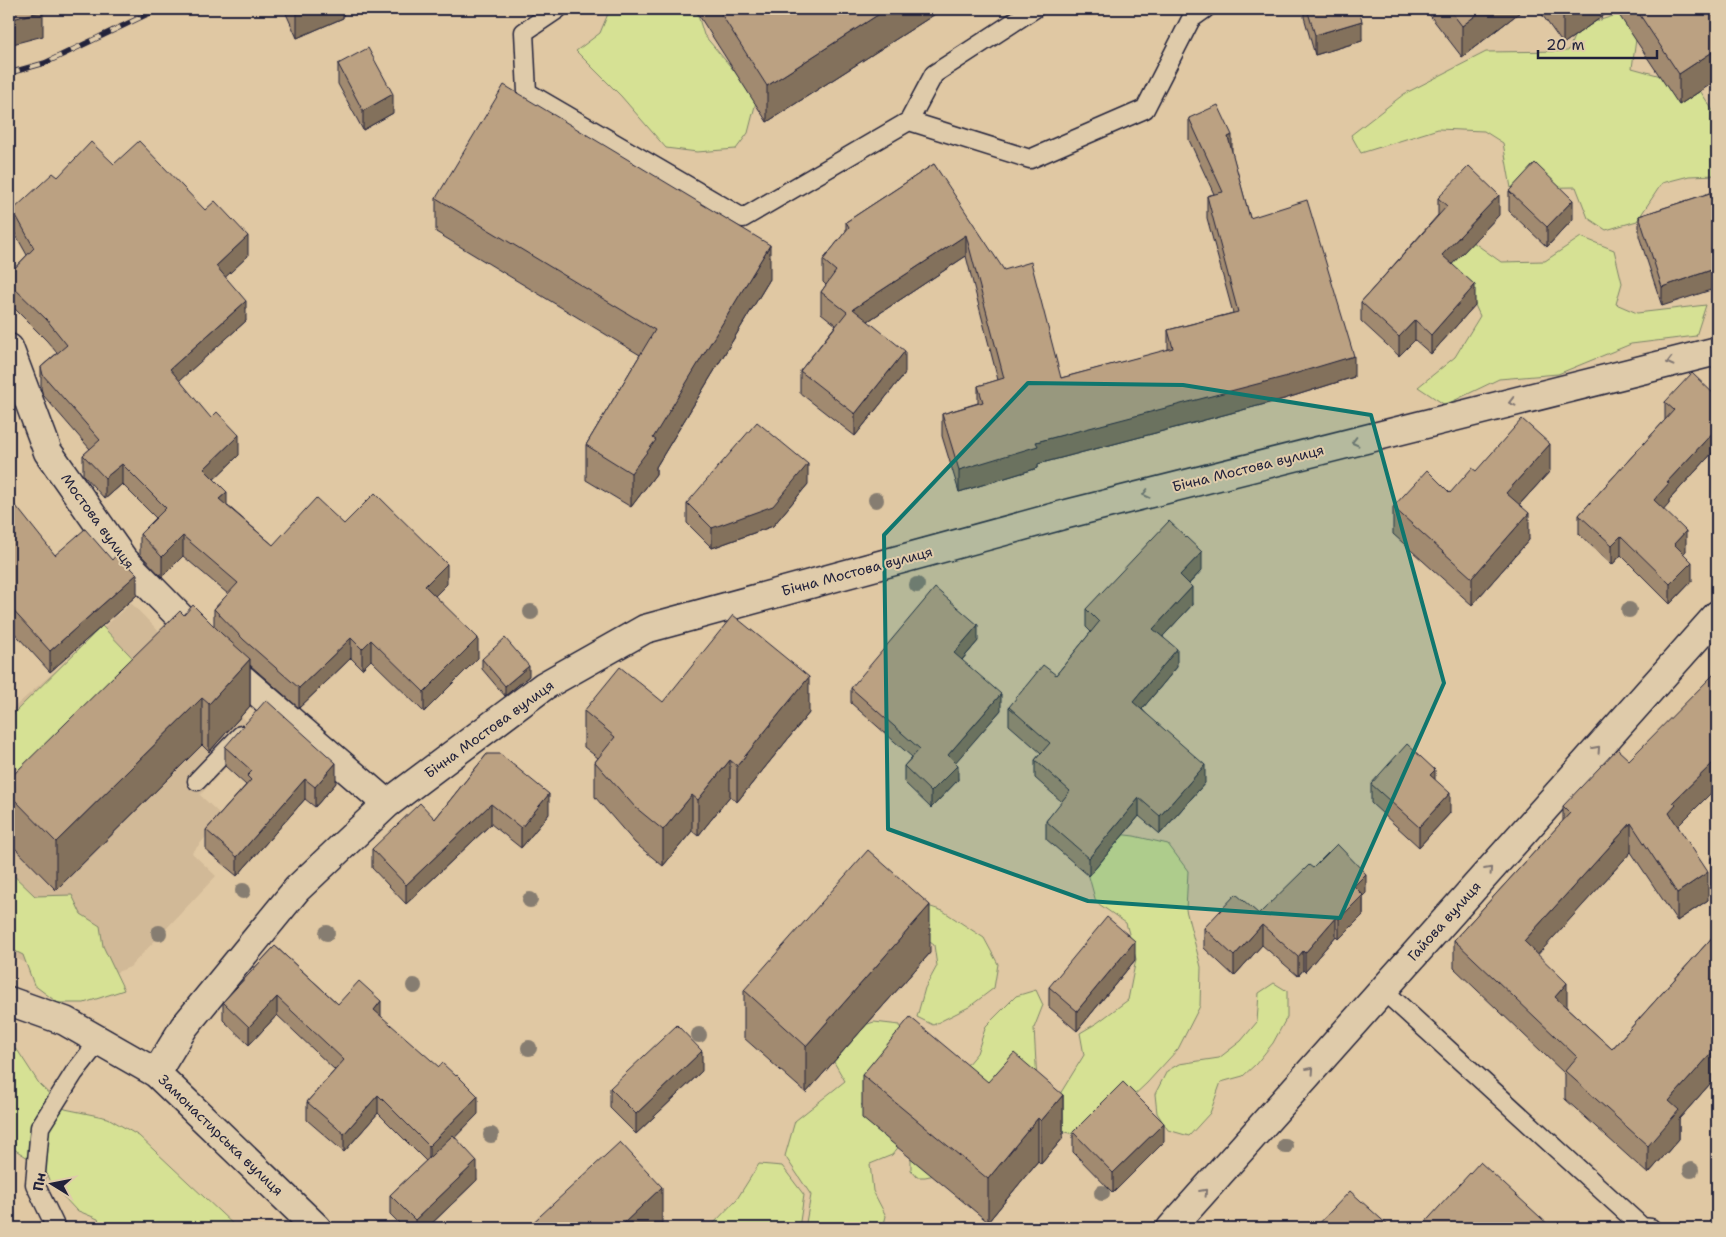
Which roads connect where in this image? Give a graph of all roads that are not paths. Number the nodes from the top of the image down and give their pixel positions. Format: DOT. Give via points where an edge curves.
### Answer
graph roads {
  1 [pos="558,9"];
  2 [pos="1034,9"];
  3 [pos="1205,9"];
  4 [pos="909,121"];
  5 [pos="9,348"];
  6 [pos="1717,350"];
  7 [pos="1717,615"];
  8 [pos="259,712"];
  9 [pos="197,781"];
  10 [pos="387,804"];
  11 [pos="1383,990"];
  12 [pos="9,1001"];
  13 [pos="99,1041"];
  14 [pos="156,1074"];
  15 [pos="56,1228"];
  16 [pos="318,1228"];
  17 [pos="1171,1228"];
  18 [pos="1651,1228"];
  1 -- 4 [label="lane" via="524,32 527,92 743,218"];
  2 -- 4 [label="lane" via="934,74"];
  3 -- 4 [label="lane" via="1191,19 1145,109 1030,159"];
  5 -- 8 [label="street, Мостова вулиця" via="48,452 123,560 233,671"];
  6 -- 10 [label="street, Бічна Мостова вулиця, one-way" via="1063,515 645,629 544,686"];
  11 -- 7 [label="street, Гайова вулиця, one-way"];
  8 -- 9 [label="lane"];
  8 -- 10 [label="street, Мостова вулиця"];
  10 -- 14 [label="street, Бічна Мостова вулиця" via="297,889 184,1027"];
  17 -- 11 [label="street, Гайова вулиця, one-way"];
  11 -- 18 [label="lane" via="1642,1227"];
  12 -- 13 [label="street, Замонастирська вулиця" via="65,1021"];
  13 -- 14 [label="street, Замонастирська вулиця"];
  13 -- 15 [label="lane" via="40,1127 35,1184"];
  14 -- 16 [label="street, Замонастирська вулиця"];
}
